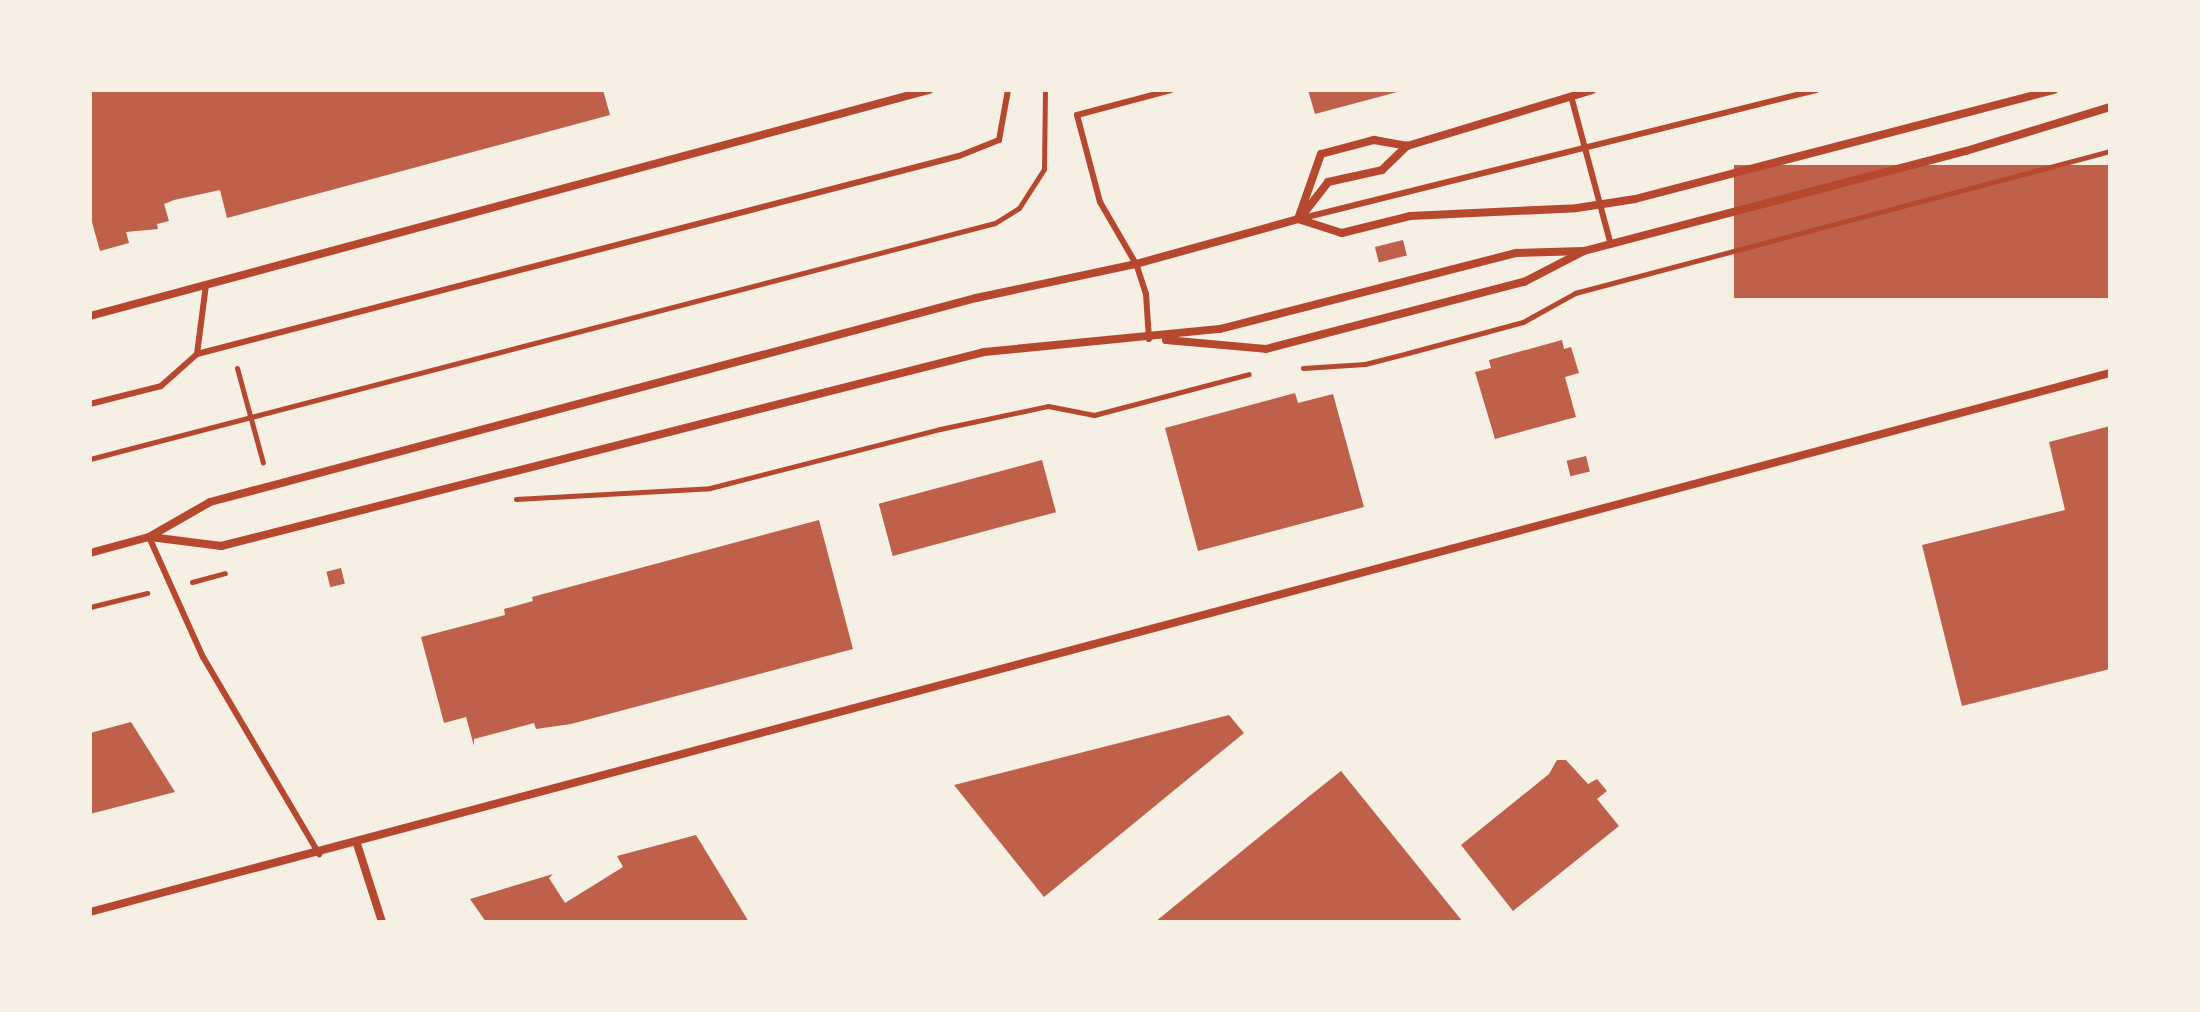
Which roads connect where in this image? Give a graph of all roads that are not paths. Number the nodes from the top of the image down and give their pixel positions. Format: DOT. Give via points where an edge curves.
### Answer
graph roads {
  1 [pos="929,90"];
  2 [pos="1008,90"];
  3 [pos="1171,90"];
  4 [pos="1592,90"];
  5 [pos="1816,90"];
  6 [pos="2054,90"];
  7 [pos="1570,93"];
  8 [pos="2110,107"];
  9 [pos="1407,146"];
  10 [pos="1585,151"];
  11 [pos="1599,205"];
  12 [pos="1298,219"];
  13 [pos="1611,245"];
  14 [pos="1584,251"];
  15 [pos="1136,264"];
  16 [pos="206,285"];
  17 [pos="90,316"];
  18 [pos="1149,339"];
  19 [pos="197,354"];
  20 [pos="2110,373"];
  21 [pos="90,404"];
  22 [pos="149,537"];
  23 [pos="90,553"];
  24 [pos="357,844"];
  25 [pos="319,854"];
  26 [pos="90,912"];
  27 [pos="382,922"];
  1 -- 16 [label="street"];
  2 -- 19 [label="lane" via="999,140 959,156"];
  3 -- 15 [label="lane" via="1077,115 1100,202"];
  4 -- 7 [label="street"];
  5 -- 10 [label="lane"];
  6 -- 11 [label="street"];
  7 -- 9 [label="street"];
  7 -- 10 [label="lane"];
  8 -- 13 [label="street" via="1966,151"];
  9 -- 12 [label="street" via="1382,170 1328,182"];
  9 -- 12 [label="street" via="1374,140 1321,154"];
  10 -- 11 [label="lane"];
  10 -- 12 [label="lane"];
  11 -- 12 [label="street" via="1410,216 1342,233"];
  11 -- 13 [label="lane"];
  12 -- 15 [label="street"];
  13 -- 14 [label="street"];
  14 -- 18 [label="street" via="1516,253 1220,329"];
  14 -- 18 [label="street" via="1524,282 1266,349"];
  15 -- 18 [label="lane" via="1146,294"];
  15 -- 22 [label="street" via="976,298 210,502"];
  16 -- 17 [label="street"];
  16 -- 19 [label="lane"];
  18 -- 22 [label="street" via="984,352 221,546"];
  19 -- 21 [label="lane" via="161,386"];
  20 -- 24 [label="street"];
  22 -- 23 [label="street"];
  22 -- 25 [label="lane" via="203,657"];
  24 -- 25 [label="street"];
  24 -- 27 [label="street"];
  25 -- 26 [label="street"];
}
